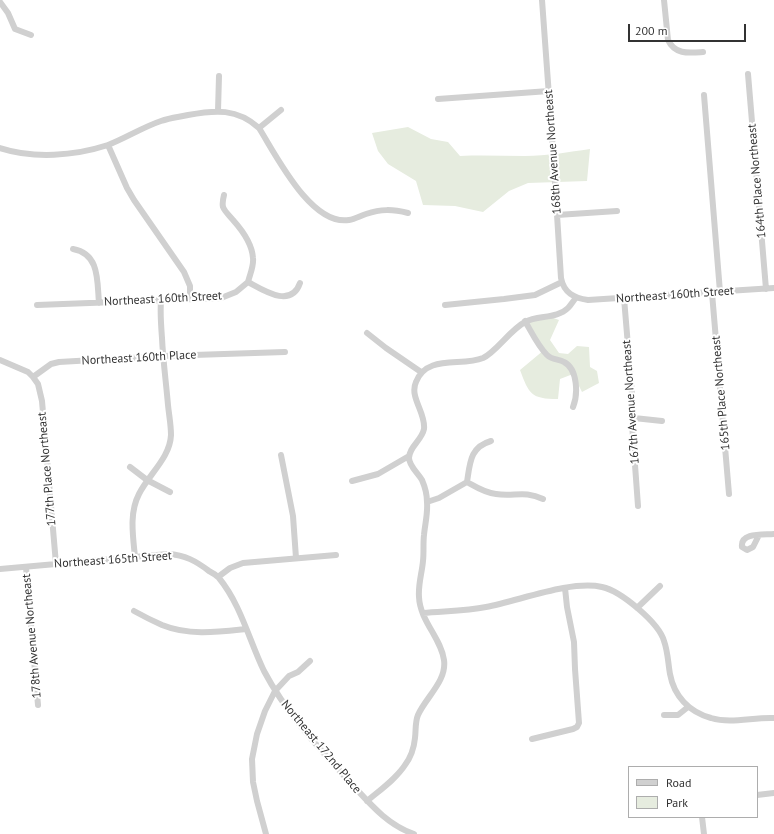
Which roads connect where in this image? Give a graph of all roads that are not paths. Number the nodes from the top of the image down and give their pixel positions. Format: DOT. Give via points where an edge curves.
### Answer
graph roads {
  1 [pos="542,0"];
  2 [pos="664,0"];
  3 [pos="0,2"];
  4 [pos="31,35"];
  5 [pos="703,52"];
  6 [pos="748,74"];
  7 [pos="219,76"];
  8 [pos="549,91"];
  9 [pos="704,96"];
  10 [pos="438,98"];
  11 [pos="281,110"];
  12 [pos="218,111"];
  13 [pos="259,128"];
  14 [pos="108,145"];
  15 [pos="0,148"];
  16 [pos="224,195"];
  17 [pos="618,211"];
  18 [pos="408,213"];
  19 [pos="557,215"];
  20 [pos="73,249"];
  21 [pos="248,282"];
  22 [pos="562,282"];
  23 [pos="300,283"];
  24 [pos="774,288"];
  25 [pos="766,289"];
  26 [pos="720,292"];
  27 [pos="712,293"];
  28 [pos="576,298"];
  29 [pos="624,298"];
  30 [pos="190,299"];
  31 [pos="161,301"];
  32 [pos="98,303"];
  33 [pos="36,305"];
  34 [pos="445,305"];
  35 [pos="525,321"];
  36 [pos="367,333"];
  37 [pos="286,352"];
  38 [pos="163,356"];
  39 [pos="0,360"];
  40 [pos="422,372"];
  41 [pos="33,376"];
  42 [pos="573,407"];
  43 [pos="634,418"];
  44 [pos="662,421"];
  45 [pos="491,441"];
  46 [pos="281,455"];
  47 [pos="409,456"];
  48 [pos="130,467"];
  49 [pos="147,480"];
  50 [pos="352,481"];
  51 [pos="467,482"];
  52 [pos="170,492"];
  53 [pos="729,494"];
  54 [pos="543,499"];
  55 [pos="427,502"];
  56 [pos="638,506"];
  57 [pos="774,534"];
  58 [pos="759,535"];
  59 [pos="336,555"];
  60 [pos="135,557"];
  61 [pos="296,558"];
  62 [pos="56,564"];
  63 [pos="26,567"];
  64 [pos="0,569"];
  65 [pos="218,577"];
  66 [pos="660,586"];
  67 [pos="565,588"];
  68 [pos="637,608"];
  69 [pos="134,611"];
  70 [pos="423,613"];
  71 [pos="246,629"];
  72 [pos="310,661"];
  73 [pos="275,691"];
  74 [pos="38,705"];
  75 [pos="688,707"];
  76 [pos="664,715"];
  77 [pos="774,718"];
  78 [pos="532,739"];
  79 [pos="774,793"];
  80 [pos="758,795"];
  81 [pos="367,801"];
  82 [pos="702,818"];
  83 [pos="266,834"];
  84 [pos="414,834"];
  85 [pos="704,834"];
  1 -- 8 [label="street, 168th Avenue Northeast"];
  2 -- 5 [label="street" via="670,44 680,52"];
  3 -- 4 [label="street" via="15,29"];
  6 -- 25 [label="street, 164th Place Northeast"];
  7 -- 12 [label="street"];
  8 -- 10 [label="street"];
  8 -- 19 [label="street, 168th Avenue Northeast"];
  9 -- 26 [label="street"];
  11 -- 13 [label="street"];
  12 -- 13 [label="street" via="239,115 251,120"];
  12 -- 14 [label="street" via="161,121"];
  13 -- 18 [label="street" via="298,190 323,214 340,221 394,209"];
  14 -- 15 [label="street" via="64,154 23,153"];
  14 -- 30 [label="street" via="134,200 184,272 190,286"];
  16 -- 21 [label="street" via="224,208 240,228 252,251 254,259"];
  17 -- 19 [label="street"];
  19 -- 22 [label="street, 168th Avenue Northeast"];
  20 -- 32 [label="street" via="87,254 94,264"];
  21 -- 23 [label="street" via="279,296 293,293"];
  21 -- 30 [label="street, Northeast 160th Street" via="236,292 221,298"];
  22 -- 28 [label="street"];
  22 -- 34 [label="street" via="535,295"];
  24 -- 25 [label="street, Northeast 160th Street"];
  25 -- 26 [label="street, Northeast 160th Street"];
  26 -- 27 [label="street, Northeast 160th Street"];
  27 -- 29 [label="street, Northeast 160th Street"];
  27 -- 53 [label="street, 165th Place Northeast"];
  28 -- 29 [label="street, Northeast 160th Street"];
  28 -- 35 [label="street" via="562,312"];
  29 -- 43 [label="street, 167th Avenue Northeast"];
  30 -- 31 [label="street, Northeast 160th Street"];
  31 -- 32 [label="street, Northeast 160th Street"];
  31 -- 38 [label="street"];
  32 -- 33 [label="street, Northeast 160th Street"];
  35 -- 40 [label="street" via="483,358 431,366"];
  35 -- 42 [label="street" via="547,355 570,366 575,383 576,400"];
  36 -- 40 [label="street"];
  37 -- 38 [label="street, Northeast 160th Place"];
  38 -- 41 [label="street, Northeast 160th Place" via="59,362 51,364"];
  38 -- 49 [label="street" via="171,436 167,451"];
  39 -- 41 [label="street"];
  40 -- 47 [label="street" via="414,388 424,429"];
  41 -- 62 [label="street, 177th Place Northeast" via="42,401"];
  43 -- 44 [label="street"];
  43 -- 56 [label="street, 167th Avenue Northeast" via="632,424"];
  45 -- 51 [label="street" via="483,443 474,452"];
  46 -- 61 [label="street" via="294,516"];
  47 -- 50 [label="street" via="378,474"];
  47 -- 55 [label="street" via="409,461 425,487"];
  48 -- 49 [label="street"];
  49 -- 52 [label="street"];
  49 -- 60 [label="street" via="138,495 133,514"];
  51 -- 54 [label="street" via="485,492 505,495 526,494"];
  51 -- 55 [label="street"];
  55 -- 70 [label="street" via="419,586"];
  57 -- 58 [label="street"];
  59 -- 61 [label="street"];
  60 -- 62 [label="street, Northeast 165th Street"];
  60 -- 65 [label="street, Northeast 165th Street" via="169,554 188,557"];
  61 -- 65 [label="street" via="243,563"];
  62 -- 63 [label="street, Northeast 165th Street"];
  63 -- 64 [label="street, Northeast 165th Street"];
  63 -- 74 [label="street, 178th Avenue Northeast"];
  65 -- 71 [label="street, Northeast 172nd Place" via="236,605"];
  66 -- 68 [label="street"];
  67 -- 68 [label="street" via="601,586 621,594"];
  67 -- 70 [label="street" via="484,608"];
  67 -- 78 [label="street" via="574,642 579,723 573,729"];
  68 -- 75 [label="street" via="660,633 666,647 672,686"];
  69 -- 71 [label="street" via="163,626 179,630 220,632"];
  70 -- 81 [label="street" via="441,650 444,660 443,673 418,715 411,757 396,776"];
  71 -- 73 [label="street, Northeast 172nd Place"];
  72 -- 73 [label="street" via="289,676"];
  73 -- 81 [label="street, Northeast 172nd Place" via="306,732"];
  73 -- 83 [label="street" via="262,718 252,759 255,793"];
  75 -- 76 [label="street" via="678,714"];
  75 -- 77 [label="street" via="710,718 722,720"];
  79 -- 80 [label="street"];
  81 -- 84 [label="street, Northeast 172nd Place" via="395,826"];
  82 -- 85 [label="street"];
}
